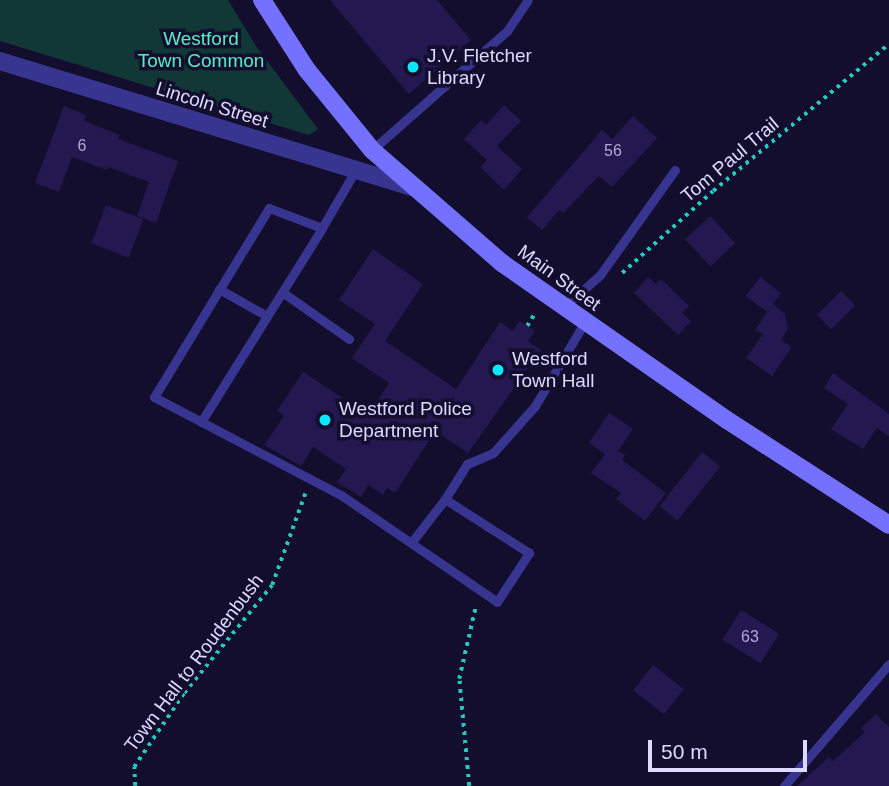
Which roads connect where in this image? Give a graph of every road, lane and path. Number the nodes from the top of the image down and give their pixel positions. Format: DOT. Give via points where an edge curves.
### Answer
graph roads {
  1 [pos="262,0"];
  2 [pos="528,0"];
  3 [pos="889,44"];
  4 [pos="0,61"];
  5 [pos="372,150"];
  6 [pos="675,170"];
  7 [pos="355,171"];
  8 [pos="413,187"];
  9 [pos="322,229"];
  10 [pos="618,277"];
  11 [pos="219,289"];
  12 [pos="282,292"];
  13 [pos="563,308"];
  14 [pos="535,313"];
  15 [pos="267,316"];
  16 [pos="584,323"];
  17 [pos="527,326"];
  18 [pos="349,339"];
  19 [pos="201,422"];
  20 [pos="310,479"];
  21 [pos="445,499"];
  22 [pos="889,526"];
  23 [pos="411,543"];
  24 [pos="480,589"];
  25 [pos="887,670"];
  26 [pos="135,786"];
  27 [pos="470,786"];
  28 [pos="784,786"];
  1 -- 5 [label="main road, Main Street" via="307,70"];
  2 -- 5 [label="lane" via="507,31"];
  3 -- 10 [label="path, Tom Paul Trail"];
  4 -- 7 [label="street, Lincoln Street"];
  5 -- 8 [label="main road, Main Street"];
  6 -- 13 [label="lane" via="600,275"];
  7 -- 8 [label="street, Lincoln Street"];
  7 -- 9 [label="lane"];
  8 -- 13 [label="main road, Main Street"];
  9 -- 11 [label="lane" via="270,208"];
  9 -- 12 [label="lane"];
  11 -- 15 [label="lane"];
  11 -- 19 [label="lane" via="154,397"];
  12 -- 15 [label="lane"];
  12 -- 18 [label="lane"];
  13 -- 16 [label="main road, Main Street"];
  14 -- 17 [label="path"];
  15 -- 19 [label="lane"];
  16 -- 21 [label="lane" via="535,406 493,453 467,464"];
  16 -- 22 [label="main road, Main Street"];
  19 -- 20 [label="lane"];
  20 -- 23 [label="lane"];
  20 -- 26 [label="path, Town Hall to Roudenbush" via="272,585 184,693 134,767"];
  21 -- 23 [label="lane"];
  21 -- 24 [label="lane" via="529,553 498,602"];
  23 -- 24 [label="lane"];
  24 -- 27 [label="path" via="459,679"];
  25 -- 28 [label="lane"];
}
